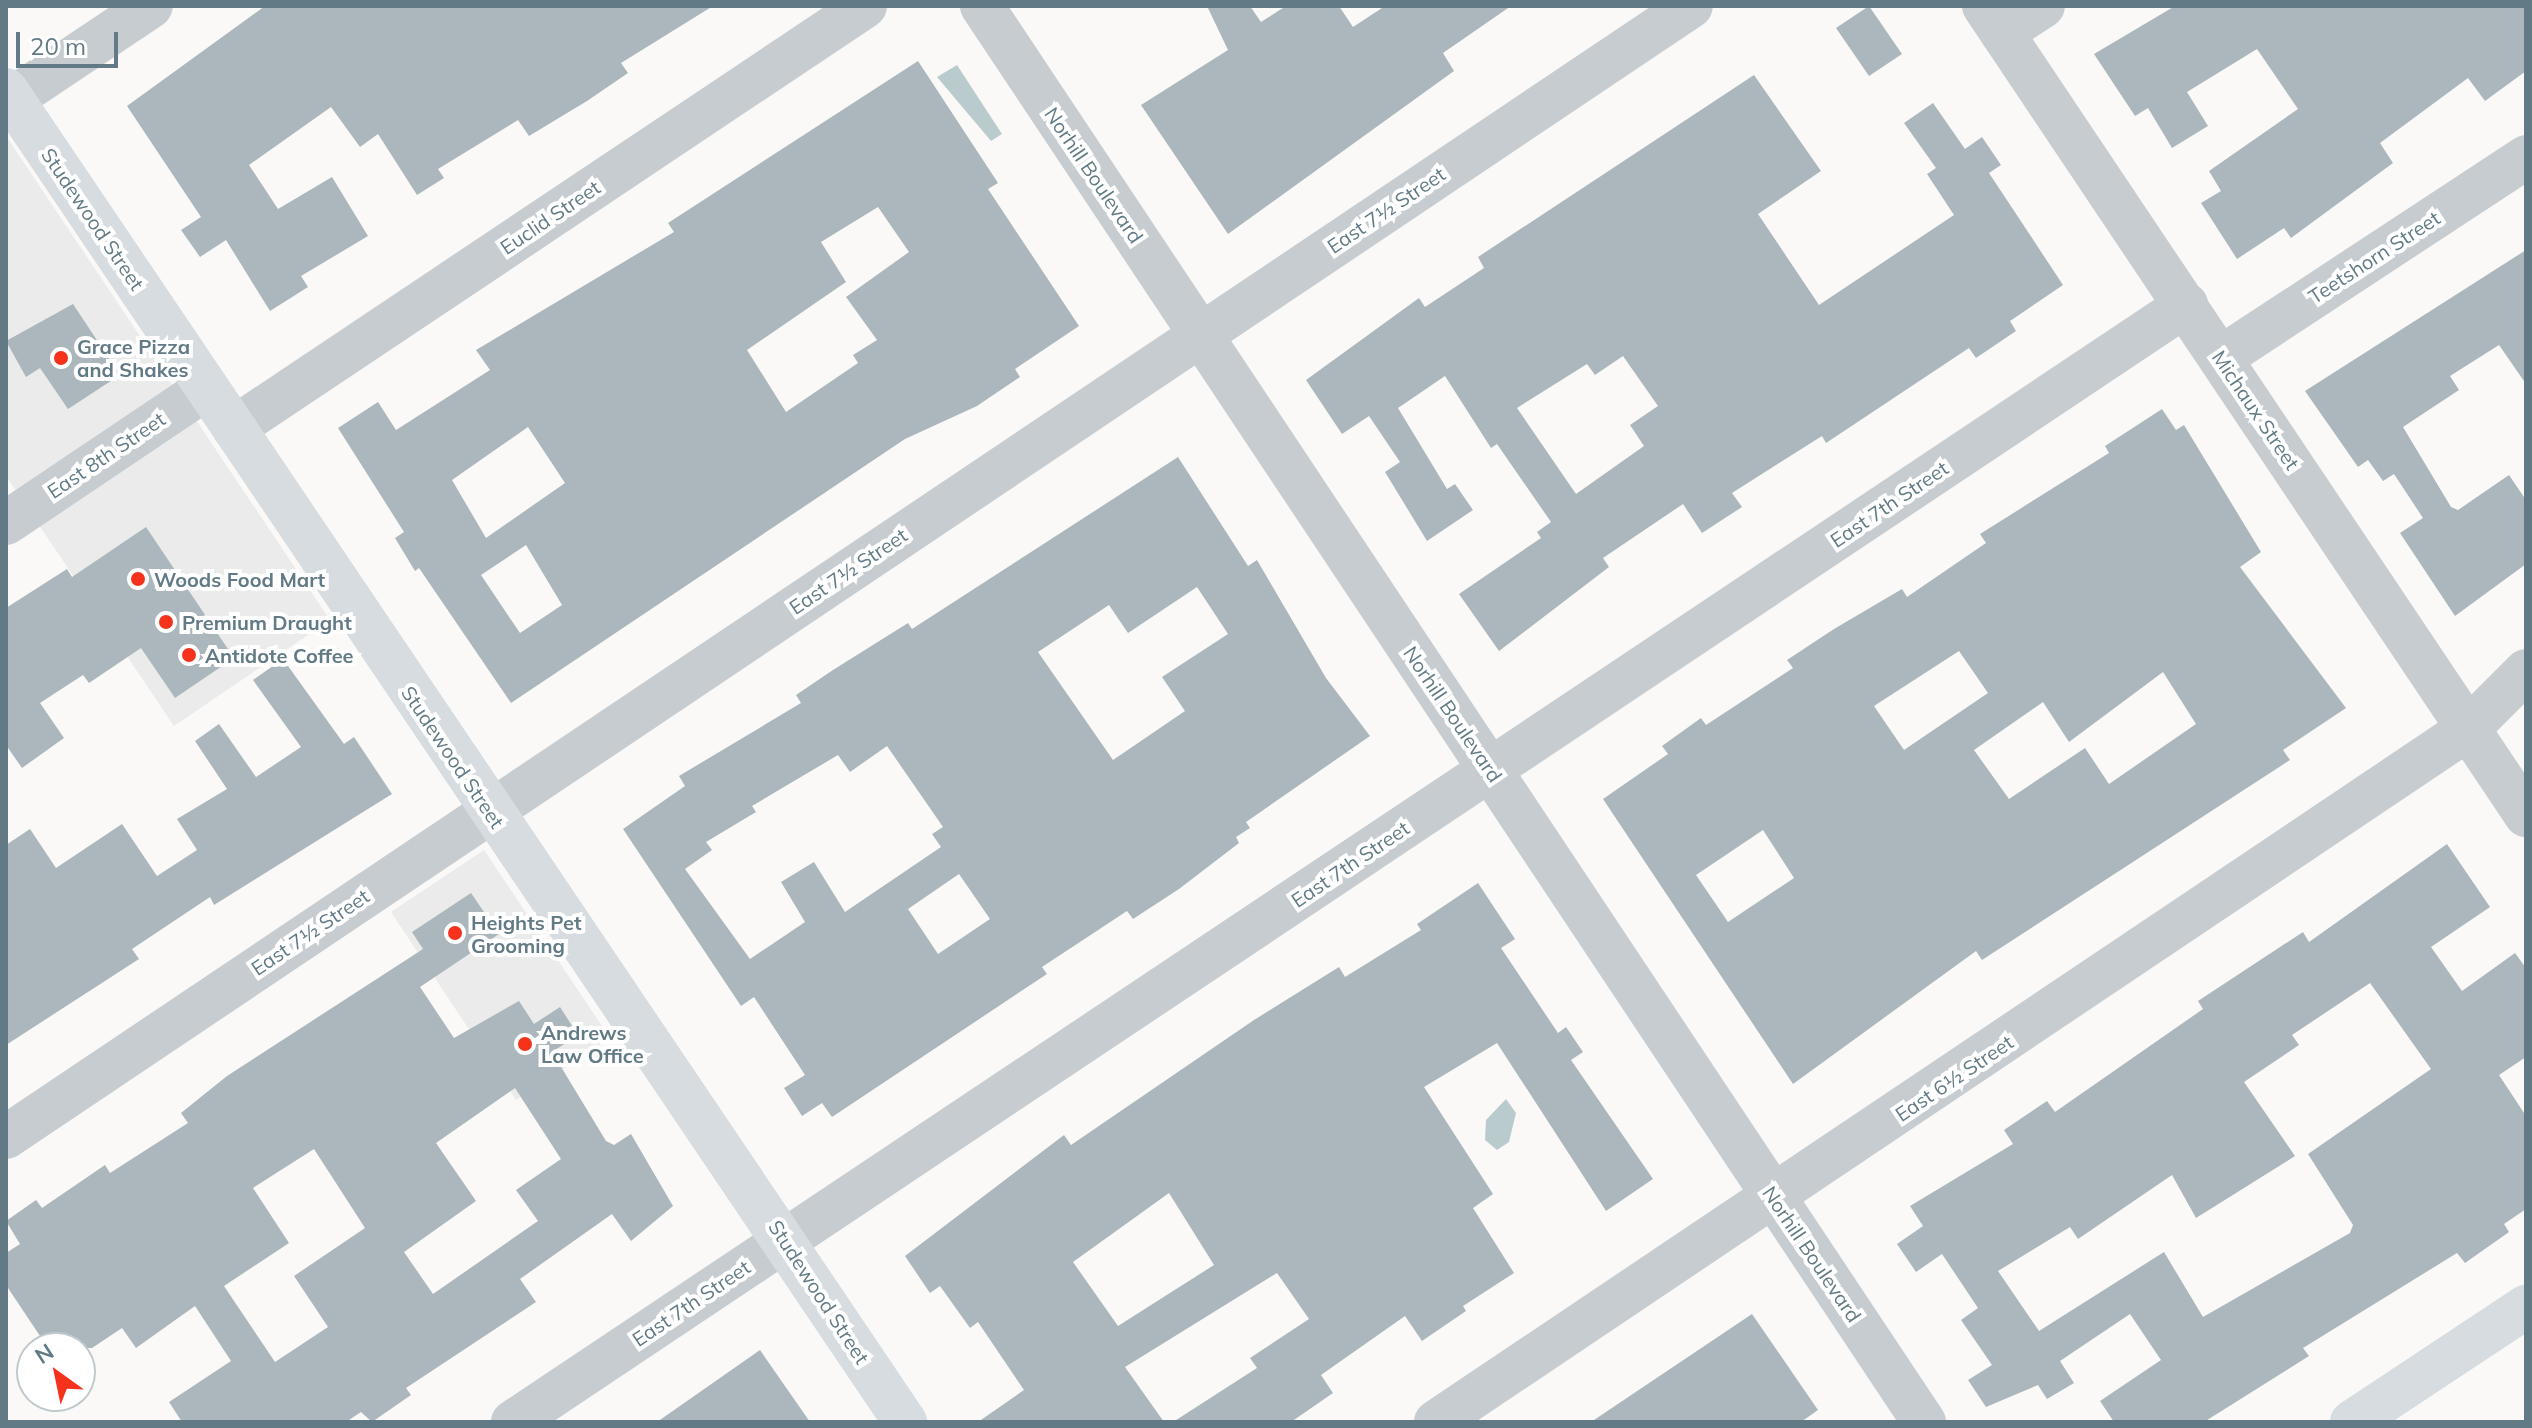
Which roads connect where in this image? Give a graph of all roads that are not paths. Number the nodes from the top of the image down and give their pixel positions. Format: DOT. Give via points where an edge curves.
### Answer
graph roads {
  1 [pos="151,6"];
  2 [pos="865,6"];
  3 [pos="982,6"];
  4 [pos="1691,6"];
  5 [pos="2043,6"];
  6 [pos="1993,20"];
  7 [pos="9,94"];
  8 [pos="2526,157"];
  9 [pos="2186,305"];
  10 [pos="1201,335"];
  11 [pos="2222,357"];
  12 [pos="207,388"];
  13 [pos="234,428"];
  14 [pos="6,523"];
  15 [pos="2526,671"];
  16 [pos="2468,729"];
  17 [pos="1490,770"];
  18 [pos="489,812"];
  19 [pos="2526,815"];
  20 [pos="6,1137"];
  21 [pos="1775,1199"];
  22 [pos="786,1240"];
  23 [pos="2526,1307"];
  24 [pos="513,1422"];
  25 [pos="905,1422"];
  26 [pos="1436,1422"];
  27 [pos="1924,1422"];
  28 [pos="2352,1422"];
  1 -- 7 [label="street"];
  2 -- 13 [label="street, Euclid Street"];
  3 -- 10 [label="street, Norhill Boulevard"];
  4 -- 10 [label="street, East 7½ Street"];
  5 -- 6 [label="street"];
  6 -- 9 [label="street, Michaux Street"];
  7 -- 12 [label="main road, Studewood Street"];
  8 -- 11 [label="street, Teetshorn Street"];
  9 -- 11 [label="street, Michaux Street"];
  9 -- 17 [label="street, East 7th Street"];
  10 -- 17 [label="street, Norhill Boulevard"];
  10 -- 18 [label="street, East 7½ Street"];
  11 -- 16 [label="street, Michaux Street"];
  12 -- 13 [label="main road, Studewood Street"];
  12 -- 14 [label="street, East 8th Street"];
  13 -- 18 [label="main road, Studewood Street"];
  15 -- 16 [label="street, East 6½ Street"];
  16 -- 19 [label="street, Michaux Street"];
  16 -- 21 [label="street, East 6½ Street"];
  17 -- 21 [label="street, Norhill Boulevard"];
  17 -- 22 [label="street, East 7th Street"];
  18 -- 20 [label="street, East 7½ Street"];
  18 -- 22 [label="main road, Studewood Street"];
  21 -- 26 [label="street, East 6½ Street"];
  21 -- 27 [label="street, Norhill Boulevard"];
  22 -- 24 [label="street, East 7th Street"];
  22 -- 25 [label="main road, Studewood Street"];
  23 -- 28 [label="main road"];
}
